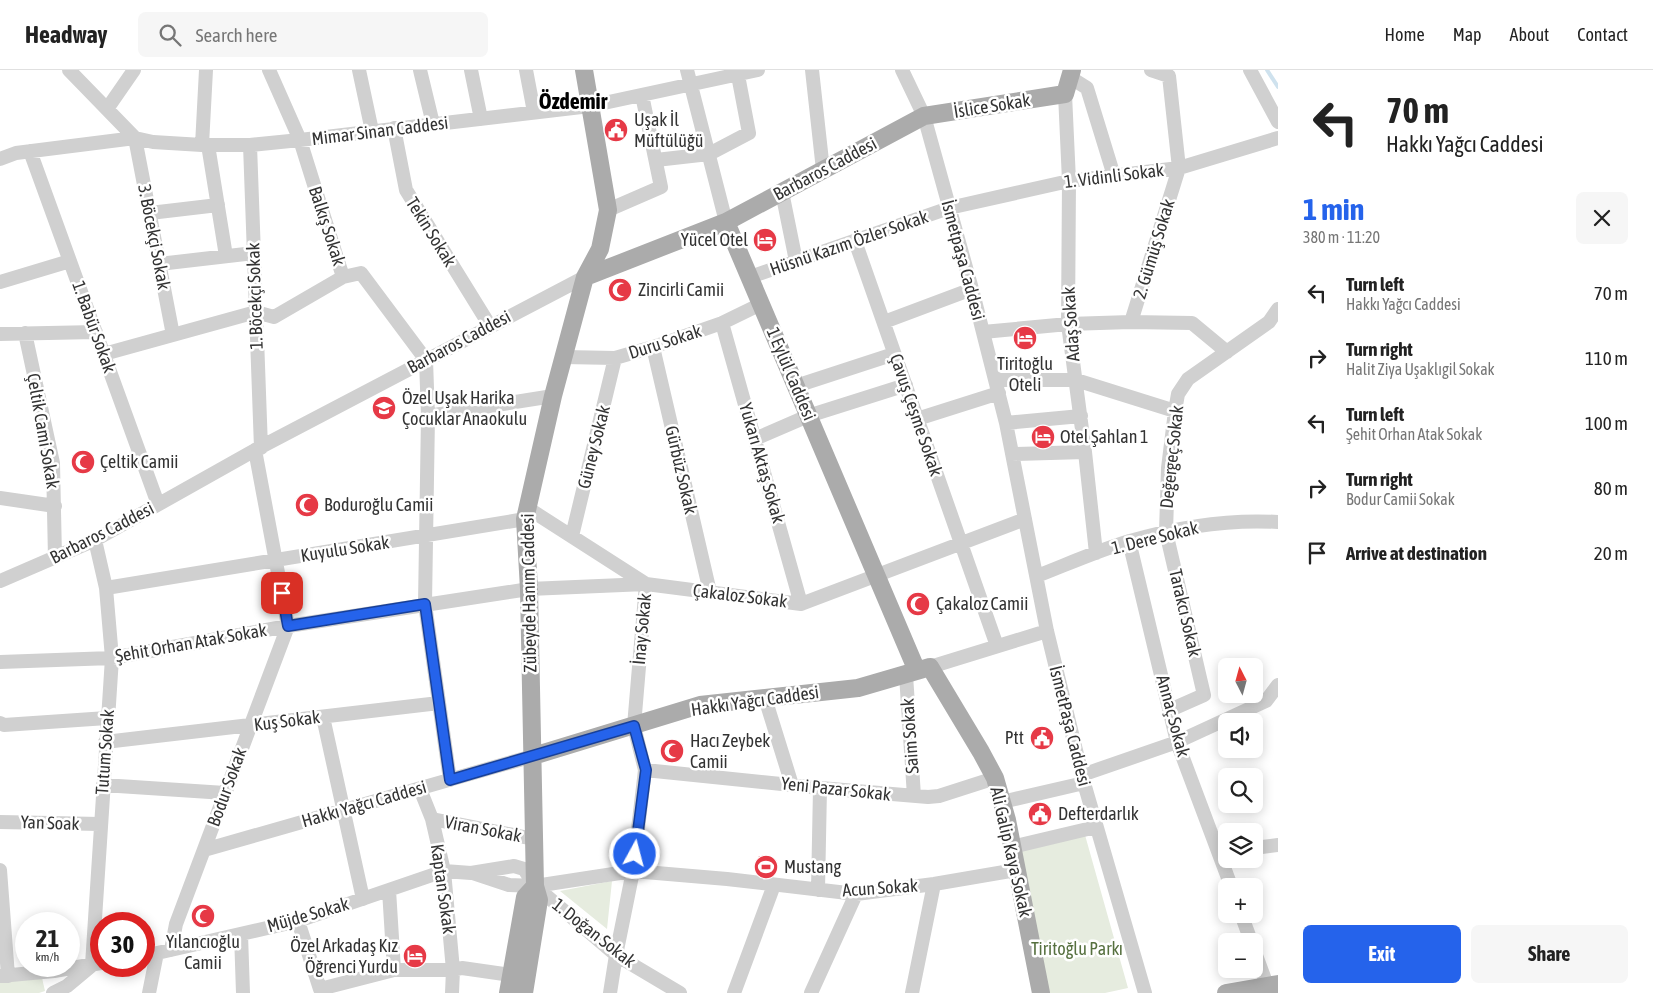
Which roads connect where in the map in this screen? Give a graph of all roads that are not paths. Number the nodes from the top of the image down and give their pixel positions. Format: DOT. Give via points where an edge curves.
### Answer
graph roads {
  1 [pos="69,70"];
  2 [pos="134,70"];
  3 [pos="206,70"];
  4 [pos="269,70"];
  5 [pos="359,70"];
  6 [pos="420,70"];
  7 [pos="471,70"];
  8 [pos="526,70"];
  9 [pos="584,70"];
  10 [pos="688,70"];
  11 [pos="758,70"];
  12 [pos="812,70"];
  13 [pos="902,70"];
  14 [pos="1151,70"];
  15 [pos="1250,70"];
  16 [pos="738,72"];
  17 [pos="1066,81"];
  18 [pos="691,84"];
  19 [pos="642,95"];
  20 [pos="590,106"];
  21 [pos="107,109"];
  22 [pos="534,112"];
  23 [pos="924,116"];
  24 [pos="481,119"];
  25 [pos="1278,122"];
  26 [pos="433,124"];
  27 [pos="394,128"];
  28 [pos="372,131"];
  29 [pos="135,138"];
  30 [pos="1278,138"];
  31 [pos="300,140"];
  32 [pos="0,145"];
  33 [pos="205,145"];
  34 [pos="250,145"];
  35 [pos="23,152"];
  36 [pos="709,154"];
  37 [pos="0,159"];
  38 [pos="656,160"];
  39 [pos="1179,168"];
  40 [pos="823,170"];
  41 [pos="1114,176"];
  42 [pos="1069,181"];
  43 [pos="782,192"];
  44 [pos="218,205"];
  45 [pos="949,208"];
  46 [pos="608,210"];
  47 [pos="150,213"];
  48 [pos="726,222"];
  49 [pos="855,240"];
  50 [pos="254,253"];
  51 [pos="226,256"];
  52 [pos="70,261"];
  53 [pos="796,261"];
  54 [pos="160,264"];
  55 [pos="343,277"];
  56 [pos="585,277"];
  57 [pos="750,277"];
  58 [pos="0,282"];
  59 [pos="972,288"];
  60 [pos="761,304"];
  61 [pos="1278,309"];
  62 [pos="256,312"];
  63 [pos="884,322"];
  64 [pos="1131,322"];
  65 [pos="722,323"];
  66 [pos="1068,324"];
  67 [pos="1274,325"];
  68 [pos="490,326"];
  69 [pos="96,332"];
  70 [pos="983,332"];
  71 [pos="26,333"];
  72 [pos="0,334"];
  73 [pos="173,335"];
  74 [pos="653,347"];
  75 [pos="1227,352"];
  76 [pos="104,354"];
  77 [pos="894,354"];
  78 [pos="564,357"];
  79 [pos="615,358"];
  80 [pos="426,360"];
  81 [pos="1076,380"];
  82 [pos="906,385"];
  83 [pos="796,386"];
  84 [pos="997,387"];
  85 [pos="553,396"];
  86 [pos="1175,411"];
  87 [pos="428,416"];
  88 [pos="808,416"];
  89 [pos="1081,416"];
  90 [pos="917,419"];
  91 [pos="1006,422"];
  92 [pos="755,439"];
  93 [pos="258,449"];
  94 [pos="1085,452"];
  95 [pos="1012,454"];
  96 [pos="0,498"];
  97 [pos="158,504"];
  98 [pos="55,506"];
  99 [pos="526,513"];
  100 [pos="1025,518"];
  101 [pos="1278,522"];
  102 [pos="1166,532"];
  103 [pos="427,535"];
  104 [pos="572,536"];
  105 [pos="95,540"];
  106 [pos="1129,541"];
  107 [pos="961,543"];
  108 [pos="1096,553"];
  109 [pos="55,558"];
  110 [pos="276,560"];
  111 [pos="876,575"];
  112 [pos="1037,576"];
  113 [pos="0,581"];
  114 [pos="646,584"];
  115 [pos="106,588"];
  116 [pos="529,589"];
  117 [pos="710,592"];
  118 [pos="425,604"];
  119 [pos="801,604"];
  120 [pos="288,626"];
  121 [pos="1047,631"];
  122 [pos="997,646"];
  123 [pos="112,658"];
  124 [pos="0,662"];
  125 [pos="917,671"];
  126 [pos="1278,685"];
  127 [pos="765,698"];
  128 [pos="438,703"];
  129 [pos="1272,704"];
  130 [pos="1170,710"];
  131 [pos="323,717"];
  132 [pos="107,718"];
  133 [pos="0,723"];
  134 [pos="251,725"];
  135 [pos="634,726"];
  136 [pos="105,742"];
  137 [pos="1178,742"];
  138 [pos="534,756"];
  139 [pos="646,770"];
  140 [pos="995,778"];
  141 [pos="1083,779"];
  142 [pos="450,780"];
  143 [pos="103,785"];
  144 [pos="792,785"];
  145 [pos="420,788"];
  146 [pos="820,788"];
  147 [pos="225,793"];
  148 [pos="914,796"];
  149 [pos="1002,802"];
  150 [pos="344,810"];
  151 [pos="432,819"];
  152 [pos="0,822"];
  153 [pos="100,824"];
  154 [pos="1096,827"];
  155 [pos="534,839"];
  156 [pos="1218,842"];
  157 [pos="1012,846"];
  158 [pos="1278,846"];
  159 [pos="1263,847"];
  160 [pos="204,850"];
  161 [pos="0,870"];
  162 [pos="1016,870"];
  163 [pos="444,871"];
  164 [pos="633,871"];
  165 [pos="471,873"];
  166 [pos="934,884"];
  167 [pos="774,885"];
  168 [pos="535,886"];
  169 [pos="389,890"];
  170 [pos="818,890"];
  171 [pos="856,894"];
  172 [pos="363,899"];
  173 [pos="98,912"];
  174 [pos="298,921"];
  175 [pos="241,934"];
  176 [pos="171,950"];
  177 [pos="155,953"];
  178 [pos="616,955"];
  179 [pos="90,965"];
  180 [pos="1263,967"];
  181 [pos="90,969"];
  182 [pos="394,970"];
  183 [pos="452,970"];
  184 [pos="511,975"];
  185 [pos="4,976"];
  186 [pos="149,977"];
  187 [pos="1272,984"];
  188 [pos="53,993"];
  189 [pos="149,993"];
  190 [pos="243,993"];
  191 [pos="452,993"];
  192 [pos="508,993"];
  193 [pos="524,993"];
  194 [pos="610,993"];
  195 [pos="679,993"];
  196 [pos="734,993"];
  197 [pos="811,993"];
  198 [pos="912,993"];
  199 [pos="1041,993"];
  200 [pos="1145,993"];
  201 [pos="1226,993"];
  1 -- 21 [label="street"];
  2 -- 21 [label="street"];
  3 -- 33 [label="street"];
  4 -- 31 [label="street, Balkış Sokak"];
  5 -- 28 [label="street"];
  6 -- 26 [label="street"];
  7 -- 24 [label="street"];
  8 -- 22 [label="street"];
  9 -- 20 [label="main road"];
  10 -- 18 [label="street, 1 Eylül Caddesi"];
  11 -- 16 [label="street, Mimar Sinan Caddesi"];
  12 -- 40 [label="street"];
  13 -- 23 [label="street, İsmetpaşa Caddesi"];
  14 -- 39 [label="street, 2. Gümüş Sokak" via="1169,76"];
  15 -- 25 [label="street"];
  16 -- 18 [label="street, Mimar Sinan Caddesi"];
  16 -- 36 [label="street" via="750,133"];
  17 -- 23 [label="main road, İslice Sokak"];
  17 -- 41 [label="street" via="1087,88"];
  17 -- 42 [label="street, Adaş Sokak"];
  18 -- 19 [label="street, Mimar Sinan Caddesi"];
  18 -- 36 [label="street, 1 Eylül Caddesi"];
  19 -- 20 [label="street, Mimar Sinan Caddesi"];
  19 -- 38 [label="street"];
  20 -- 22 [label="street, Mimar Sinan Caddesi"];
  20 -- 46 [label="main road"];
  21 -- 29 [label="street"];
  22 -- 24 [label="street, Mimar Sinan Caddesi"];
  23 -- 40 [label="main road, Barbaros Caddesi"];
  23 -- 45 [label="street, İsmetpaşa Caddesi"];
  24 -- 26 [label="street, Mimar Sinan Caddesi"];
  26 -- 27 [label="street, Mimar Sinan Caddesi"];
  27 -- 28 [label="street, Mimar Sinan Caddesi"];
  27 -- 68 [label="street, Tekin Sokak" via="406,190"];
  28 -- 31 [label="street, Mimar Sinan Caddesi"];
  29 -- 33 [label="street, Mimar Sinan Caddesi"];
  29 -- 35 [label="street, Mimar Sinan Caddesi"];
  29 -- 47 [label="street, 3. Böcekçi Sokak"];
  30 -- 39 [label="street, 1. Vidinli Sokak"];
  31 -- 34 [label="street, Mimar Sinan Caddesi"];
  31 -- 55 [label="street, Balkış Sokak"];
  32 -- 35 [label="street"];
  33 -- 34 [label="street, Mimar Sinan Caddesi"];
  33 -- 44 [label="street"];
  34 -- 50 [label="street, 1. Böcekçi Sokak"];
  35 -- 37 [label="street, Mimar Sinan Caddesi"];
  35 -- 52 [label="street, 1. Babür Sokak"];
  36 -- 38 [label="street"];
  36 -- 48 [label="street, 1 Eylül Caddesi"];
  38 -- 46 [label="street" via="661,187"];
  39 -- 41 [label="street, 1. Vidinli Sokak"];
  39 -- 64 [label="street, 2. Gümüş Sokak"];
  40 -- 43 [label="main road, Barbaros Caddesi"];
  41 -- 42 [label="street, 1. Vidinli Sokak"];
  42 -- 45 [label="street, 1. Vidinli Sokak"];
  42 -- 66 [label="street, Adaş Sokak"];
  43 -- 48 [label="main road, Barbaros Caddesi"];
  43 -- 53 [label="street"];
  44 -- 47 [label="street"];
  44 -- 51 [label="street"];
  45 -- 49 [label="street, Hüsnü Kazım Özler Sokak"];
  45 -- 59 [label="street, İsmetpaşa Caddesi"];
  46 -- 56 [label="main road, Zübeyde Hanım Caddesi" via="600,249"];
  47 -- 54 [label="street, 3. Böcekçi Sokak"];
  48 -- 56 [label="main road, Barbaros Caddesi"];
  48 -- 57 [label="main road, 1 Eylül Caddesi"];
  49 -- 53 [label="street, Hüsnü Kazım Özler Sokak"];
  49 -- 63 [label="street, Çavuş Çeşme Sokak"];
  50 -- 51 [label="street"];
  50 -- 62 [label="street, 1. Böcekçi Sokak"];
  51 -- 54 [label="street"];
  52 -- 58 [label="street"];
  52 -- 69 [label="street, 1. Babür Sokak"];
  53 -- 57 [label="street, Hüsnü Kazım Özler Sokak"];
  54 -- 73 [label="street, 3. Böcekçi Sokak"];
  55 -- 62 [label="street" via="274,317"];
  55 -- 80 [label="street, Balkış Sokak" via="361,273"];
  56 -- 68 [label="street, Barbaros Caddesi"];
  56 -- 78 [label="main road, Zübeyde Hanım Caddesi"];
  57 -- 60 [label="main road, 1 Eylül Caddesi"];
  59 -- 63 [label="street"];
  59 -- 70 [label="street, İsmetpaşa Caddesi"];
  60 -- 65 [label="street, Duru Sokak"];
  60 -- 83 [label="main road, 1 Eylül Caddesi"];
  61 -- 67 [label="street, Değergeç Sokak"];
  62 -- 73 [label="street"];
  62 -- 93 [label="street, 1. Böcekçi Sokak"];
  63 -- 77 [label="street, Çavuş Çeşme Sokak"];
  64 -- 66 [label="street"];
  64 -- 75 [label="street" via="1192,323"];
  65 -- 74 [label="street, Duru Sokak"];
  65 -- 92 [label="street, Yukarı Aktaş Sokak"];
  66 -- 70 [label="street"];
  66 -- 81 [label="street, Adaş Sokak"];
  67 -- 75 [label="street, Değergeç Sokak"];
  68 -- 80 [label="street, Barbaros Caddesi"];
  69 -- 71 [label="street"];
  69 -- 76 [label="street, 1. Babür Sokak"];
  70 -- 84 [label="street, İsmetpaşa Caddesi"];
  71 -- 72 [label="street"];
  71 -- 98 [label="street, Çeltik Cami Sokak" via="53,463"];
  73 -- 76 [label="street"];
  74 -- 79 [label="street, Duru Sokak"];
  74 -- 117 [label="street, Gürbüz Sokak"];
  75 -- 86 [label="street, Değergeç Sokak" via="1188,379 1178,394"];
  76 -- 97 [label="street, 1. Babür Sokak"];
  77 -- 82 [label="street, Çavuş Çeşme Sokak"];
  77 -- 83 [label="street"];
  78 -- 79 [label="street, Duru Sokak"];
  78 -- 85 [label="main road, Zübeyde Hanım Caddesi"];
  79 -- 104 [label="street, Güney Sokak"];
  80 -- 87 [label="street"];
  80 -- 93 [label="street, Barbaros Caddesi"];
  81 -- 84 [label="street"];
  81 -- 86 [label="street"];
  81 -- 89 [label="street, Adaş Sokak"];
  82 -- 88 [label="street"];
  82 -- 90 [label="street, Çavuş Çeşme Sokak"];
  83 -- 88 [label="main road, 1 Eylül Caddesi"];
  84 -- 90 [label="street"];
  84 -- 91 [label="street, İsmetpaşa Caddesi"];
  85 -- 87 [label="street"];
  85 -- 99 [label="main road, Zübeyde Hanım Caddesi"];
  86 -- 102 [label="street, Değergeç Sokak" via="1168,468"];
  87 -- 103 [label="street"];
  88 -- 92 [label="street"];
  88 -- 111 [label="main road, 1 Eylül Caddesi"];
  89 -- 91 [label="street"];
  89 -- 94 [label="street, Adaş Sokak"];
  90 -- 107 [label="street, Çavuş Çeşme Sokak"];
  91 -- 95 [label="street, İsmetpaşa Caddesi"];
  92 -- 119 [label="street, Yukarı Aktaş Sokak"];
  93 -- 97 [label="street, Barbaros Caddesi"];
  93 -- 110 [label="street, 1. Böcekçi Sokak"];
  94 -- 95 [label="street"];
  94 -- 108 [label="street, Adaş Sokak"];
  95 -- 100 [label="street, İsmetPaşa Caddesi"];
  96 -- 98 [label="street"];
  97 -- 105 [label="street, Barbaros Caddesi"];
  98 -- 109 [label="street, Çeltik Cami Sokak"];
  99 -- 103 [label="street, Kuyulu Sokak"];
  99 -- 104 [label="street, İnay Sokak"];
  99 -- 116 [label="main road, Zübeyde Hanım Caddesi"];
  100 -- 107 [label="street, Çakaloz Sokak"];
  100 -- 112 [label="street, İsmetPaşa Caddesi"];
  101 -- 102 [label="street, 1. Dere Sokak" via="1232,522"];
  102 -- 106 [label="street, 1. Dere Sokak"];
  102 -- 130 [label="street, Tarakcı Sokak" via="1204,695"];
  103 -- 110 [label="street, Kuyulu Sokak"];
  103 -- 118 [label="street"];
  104 -- 114 [label="street, İnay Sokak"];
  105 -- 109 [label="street, Barbaros Caddesi"];
  105 -- 115 [label="street, Tutum Sokak"];
  106 -- 108 [label="street, 1. Dere Sokak"];
  106 -- 130 [label="street, Annaç Sokak"];
  107 -- 111 [label="street, Çakaloz Sokak"];
  107 -- 122 [label="street, Çavuş Çeşme Sokak"];
  108 -- 112 [label="street, 1. Dere Sokak"];
  109 -- 113 [label="street, Barbaros Caddesi"];
  110 -- 115 [label="street, Kuyulu Sokak"];
  110 -- 120 [label="street, 1. Böcekçi Sokak"];
  111 -- 119 [label="street, Çakaloz Sokak"];
  111 -- 125 [label="main road, 1 Eylül Caddesi"];
  112 -- 121 [label="street, İsmetPaşa Caddesi"];
  114 -- 116 [label="street, Çakaloz Sokak"];
  114 -- 117 [label="street, Çakaloz Sokak"];
  114 -- 135 [label="street, İnay Sokak"];
  115 -- 123 [label="street, Tutum Sokak"];
  116 -- 118 [label="street, Şehit Orhan Atak Sokak"];
  116 -- 138 [label="main road, Zübeyde Hanım Caddesi"];
  117 -- 119 [label="street, Çakaloz Sokak"];
  118 -- 120 [label="street, Şehit Orhan Atak Sokak"];
  118 -- 128 [label="street"];
  120 -- 123 [label="street, Şehit Orhan Atak Sokak"];
  120 -- 134 [label="street, Bodur Sokak"];
  121 -- 122 [label="street, Hakkı Yağcı Caddesi"];
  121 -- 141 [label="street, İsmetPaşa Caddesi"];
  122 -- 125 [label="street, Hakkı Yağcı Caddesi"];
  123 -- 124 [label="street, Şehit Orhan Atak Sokak"];
  123 -- 132 [label="street, Tutum Sokak"];
  125 -- 127 [label="main road, Hakkı Yağcı Caddesi" via="858,688"];
  125 -- 140 [label="main road, Ali Galip Kaya Sokak" via="981,752"];
  125 -- 148 [label="street, Saim Sokak"];
  126 -- 129 [label="street"];
  127 -- 135 [label="main road, Hakkı Yağcı Caddesi" via="700,705"];
  127 -- 144 [label="street"];
  128 -- 131 [label="street, Kuş Sokak"];
  128 -- 142 [label="street"];
  129 -- 137 [label="street"];
  130 -- 137 [label="street, Annaç Sokak"];
  131 -- 134 [label="street, Kuş Sokak"];
  131 -- 150 [label="street"];
  132 -- 133 [label="street"];
  132 -- 136 [label="street, Tutum Sokak"];
  134 -- 136 [label="street, Kuş Sokak"];
  134 -- 147 [label="street, Bodur Sokak"];
  135 -- 138 [label="main road, Hakkı Yağcı Caddesi"];
  135 -- 139 [label="street"];
  136 -- 143 [label="street, Tutum Sokak"];
  137 -- 141 [label="street"];
  137 -- 156 [label="street, Annaç Sokak"];
  138 -- 142 [label="street, Hakkı Yağcı Caddesi"];
  138 -- 155 [label="main road, Zübeyde Hanım Caddesi"];
  139 -- 144 [label="street, Yeni Pazar Sokak"];
  139 -- 164 [label="street"];
  140 -- 148 [label="street, Yeni Pazar Sokak" via="939,796"];
  140 -- 149 [label="main road, Ali Galip Kaya Sokak"];
  141 -- 149 [label="street"];
  141 -- 154 [label="street, İsmetPaşa Caddesi"];
  142 -- 145 [label="street, Hakkı Yağcı Caddesi"];
  143 -- 147 [label="street"];
  143 -- 153 [label="street, Tutum Sokak"];
  144 -- 146 [label="street, Yeni Pazar Sokak"];
  145 -- 150 [label="street, Hakkı Yağcı Caddesi"];
  145 -- 151 [label="street, Kaptan Sokak"];
  146 -- 148 [label="street, Yeni Pazar Sokak"];
  146 -- 170 [label="street"];
  147 -- 160 [label="street, Bodur Sokak"];
  149 -- 157 [label="main road, Ali Galip Kaya Sokak"];
  150 -- 160 [label="street, Hakkı Yağcı Caddesi"];
  150 -- 172 [label="street"];
  151 -- 155 [label="street, Viran Sokak"];
  151 -- 163 [label="street, Kaptan Sokak"];
  152 -- 153 [label="street, Yan Soak"];
  153 -- 173 [label="street, Tutum Sokak"];
  154 -- 157 [label="street"];
  154 -- 200 [label="street, İsmetPaşa Caddesi"];
  155 -- 168 [label="main road, Zübeyde Hanım Caddesi"];
  157 -- 162 [label="main road, Ali Galip Kaya Sokak"];
  158 -- 159 [label="street"];
  160 -- 176 [label="street, Bodur Sokak" via="176,924"];
  161 -- 185 [label="street"];
  162 -- 166 [label="street, Acun Sokak"];
  162 -- 199 [label="main road, Ali Galip Kaya Sokak"];
  163 -- 165 [label="street, Müjde Sokak"];
  163 -- 169 [label="street, Müjde Sokak"];
  163 -- 183 [label="street, Kaptan Sokak"];
  164 -- 167 [label="street, Acun Sokak"];
  164 -- 168 [label="street, Acun Sokak"];
  164 -- 178 [label="street"];
  165 -- 168 [label="street, Acun Sokak" via="509,885"];
  165 -- 168 [label="street, 1. Doğan Sokak" via="514,866 524,869"];
  166 -- 171 [label="street, Acun Sokak"];
  166 -- 198 [label="street"];
  167 -- 170 [label="street, Acun Sokak"];
  167 -- 196 [label="street"];
  168 -- 178 [label="street, 1. Doğan Sokak"];
  168 -- 184 [label="main road" via="525,897"];
  168 -- 193 [label="main road, Zübeyde Hanım Caddesi" via="538,900"];
  169 -- 172 [label="street, Müjde Sokak"];
  169 -- 182 [label="street"];
  170 -- 171 [label="street, Acun Sokak"];
  171 -- 197 [label="street"];
  172 -- 174 [label="street, Müjde Sokak"];
  174 -- 175 [label="street, Müjde Sokak"];
  174 -- 182 [label="street" via="320,989"];
  175 -- 176 [label="street, Müjde Sokak"];
  175 -- 190 [label="street"];
  176 -- 177 [label="street, Müjde Sokak"];
  178 -- 194 [label="street"];
  178 -- 195 [label="street, 1. Doğan Sokak"];
  179 -- 185 [label="street"];
  180 -- 187 [label="street"];
  181 -- 188 [label="street"];
  182 -- 183 [label="street"];
  183 -- 184 [label="street" via="462,968"];
  183 -- 191 [label="street, Kaptan Sokak"];
  184 -- 192 [label="main road"];
  186 -- 189 [label="street"];
  187 -- 201 [label="main road"];
}
